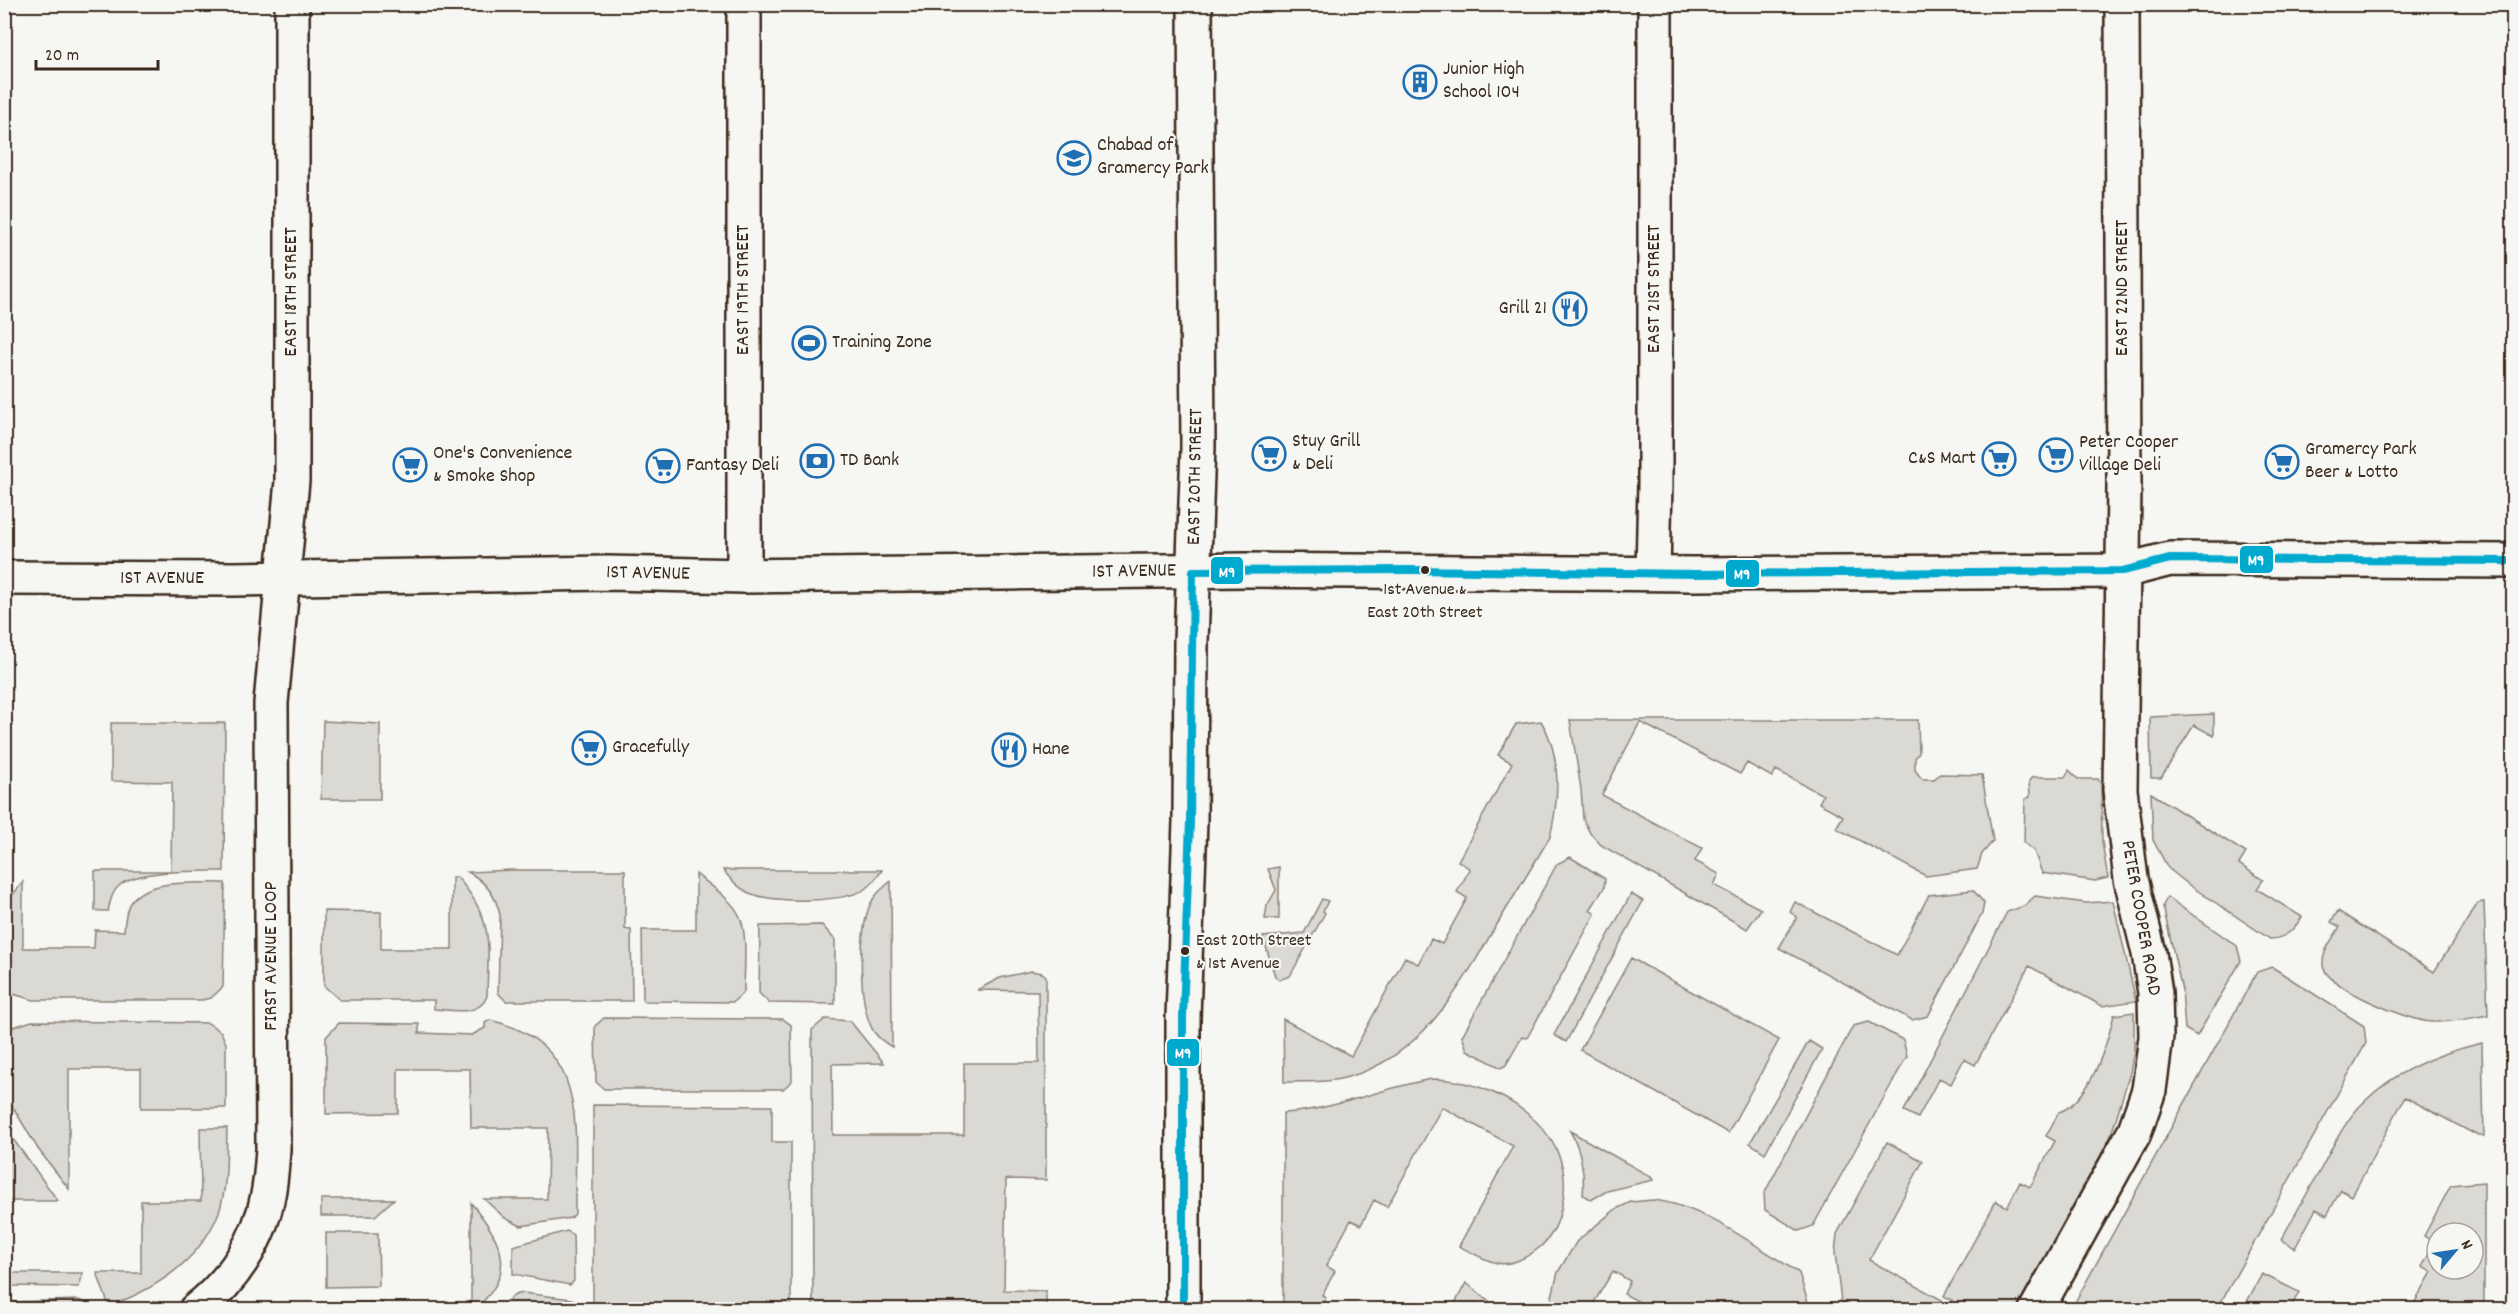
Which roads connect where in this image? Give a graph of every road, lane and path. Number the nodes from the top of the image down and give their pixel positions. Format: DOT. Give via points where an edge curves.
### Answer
graph roads {
  1 [pos="292,4"];
  2 [pos="744,4"];
  3 [pos="1195,4"];
  4 [pos="1655,4"];
  5 [pos="2122,4"];
  6 [pos="2514,561"];
  7 [pos="1193,570"];
  8 [pos="2122,571"];
  9 [pos="1653,573"];
  10 [pos="744,576"];
  11 [pos="4,578"];
  12 [pos="284,579"];
  13 [pos="196,1310"];
  14 [pos="1183,1310"];
  15 [pos="2036,1310"];
  1 -- 12 [label="street, EAST 18TH STREET" via="292,481"];
  2 -- 10 [label="street, EAST 19TH STREET"];
  3 -- 7 [label="street, EAST 20TH STREET" via="1198,447"];
  4 -- 9 [label="street, EAST 21ST STREET"];
  5 -- 8 [label="street, EAST 22ND STREET"];
  6 -- 8 [label="street, 1ST AVENUE" via="2170,559"];
  7 -- 9 [label="street, 1ST AVENUE"];
  7 -- 10 [label="street, 1ST AVENUE"];
  7 -- 14 [label="street, EAST 20TH STREET" via="1183,1017"];
  8 -- 9 [label="street, 1ST AVENUE"];
  8 -- 15 [label="street, PETER COOPER ROAD" via="2120,790 2131,879 2155,993 2156,1037 2149,1089 2134,1133"];
  10 -- 12 [label="street, 1ST AVENUE" via="607,573"];
  11 -- 12 [label="street, 1ST AVENUE"];
  12 -- 13 [label="street, FIRST AVENUE LOOP" via="271,703 273,1149 268,1196 248,1252 211,1298"];
}
